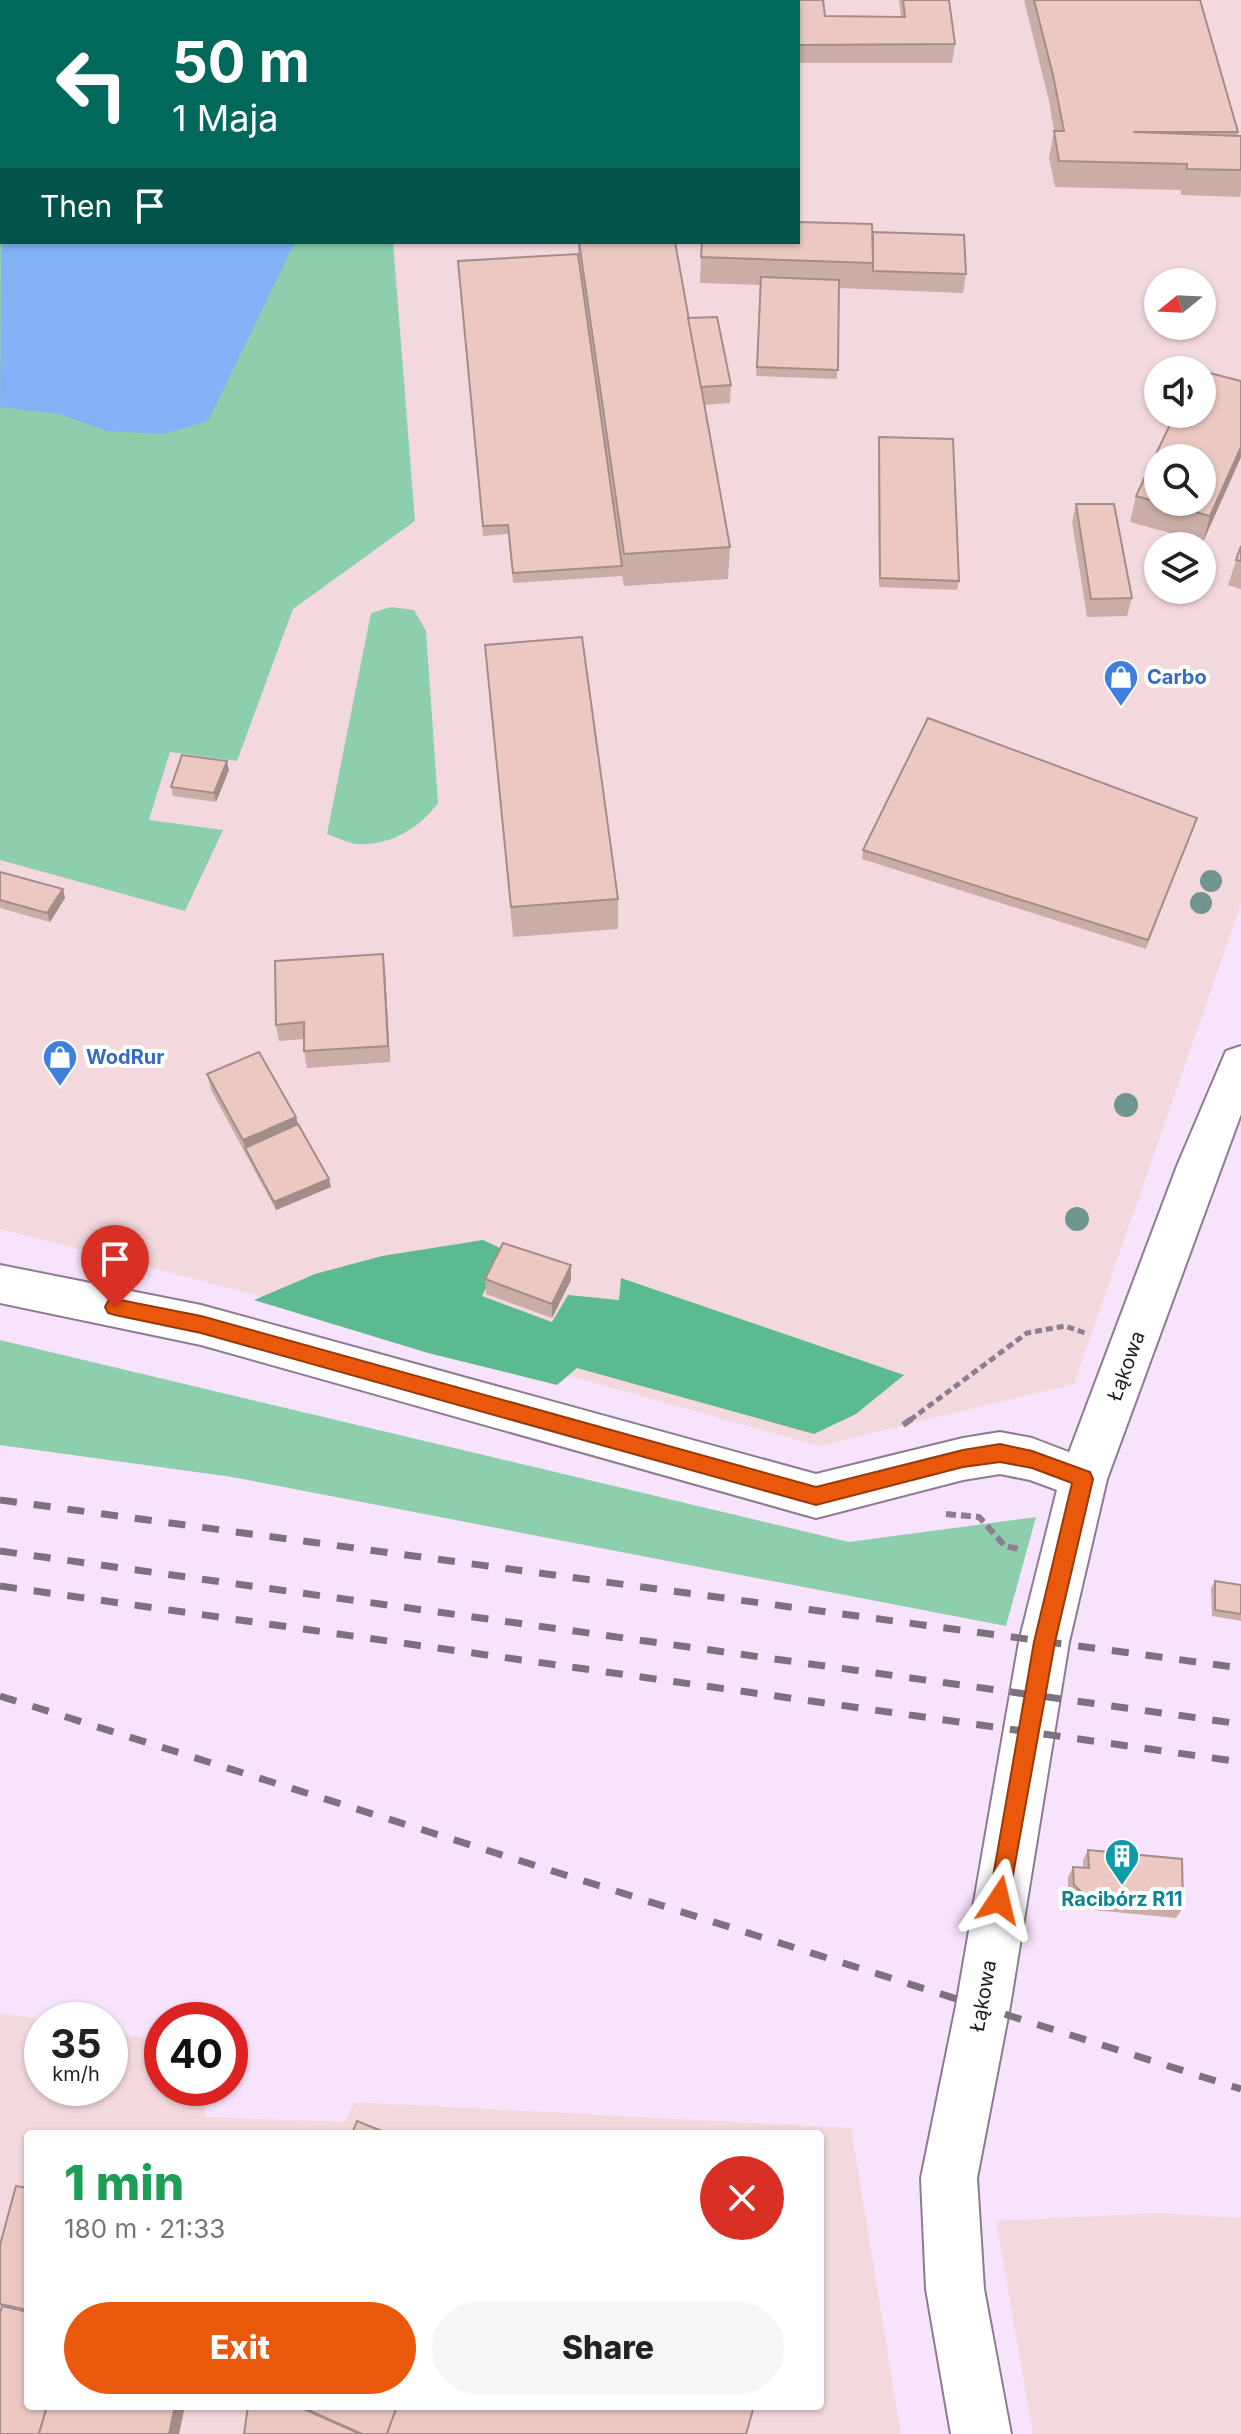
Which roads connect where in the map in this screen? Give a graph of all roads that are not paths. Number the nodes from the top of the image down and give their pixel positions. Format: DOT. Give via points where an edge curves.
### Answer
graph roads {
  1 [pos="1241,1063"];
  2 [pos="0,1284"];
  3 [pos="1083,1479"];
  4 [pos="981,2434"];
  1 -- 3 [label="street, Łąkowa" via="1198,1163"];
  2 -- 3 [label="street" via="201,1325 816,1496 1000,1453"];
  3 -- 4 [label="street, Łąkowa" via="1044,1642 949,2178 955,2289"];
}
